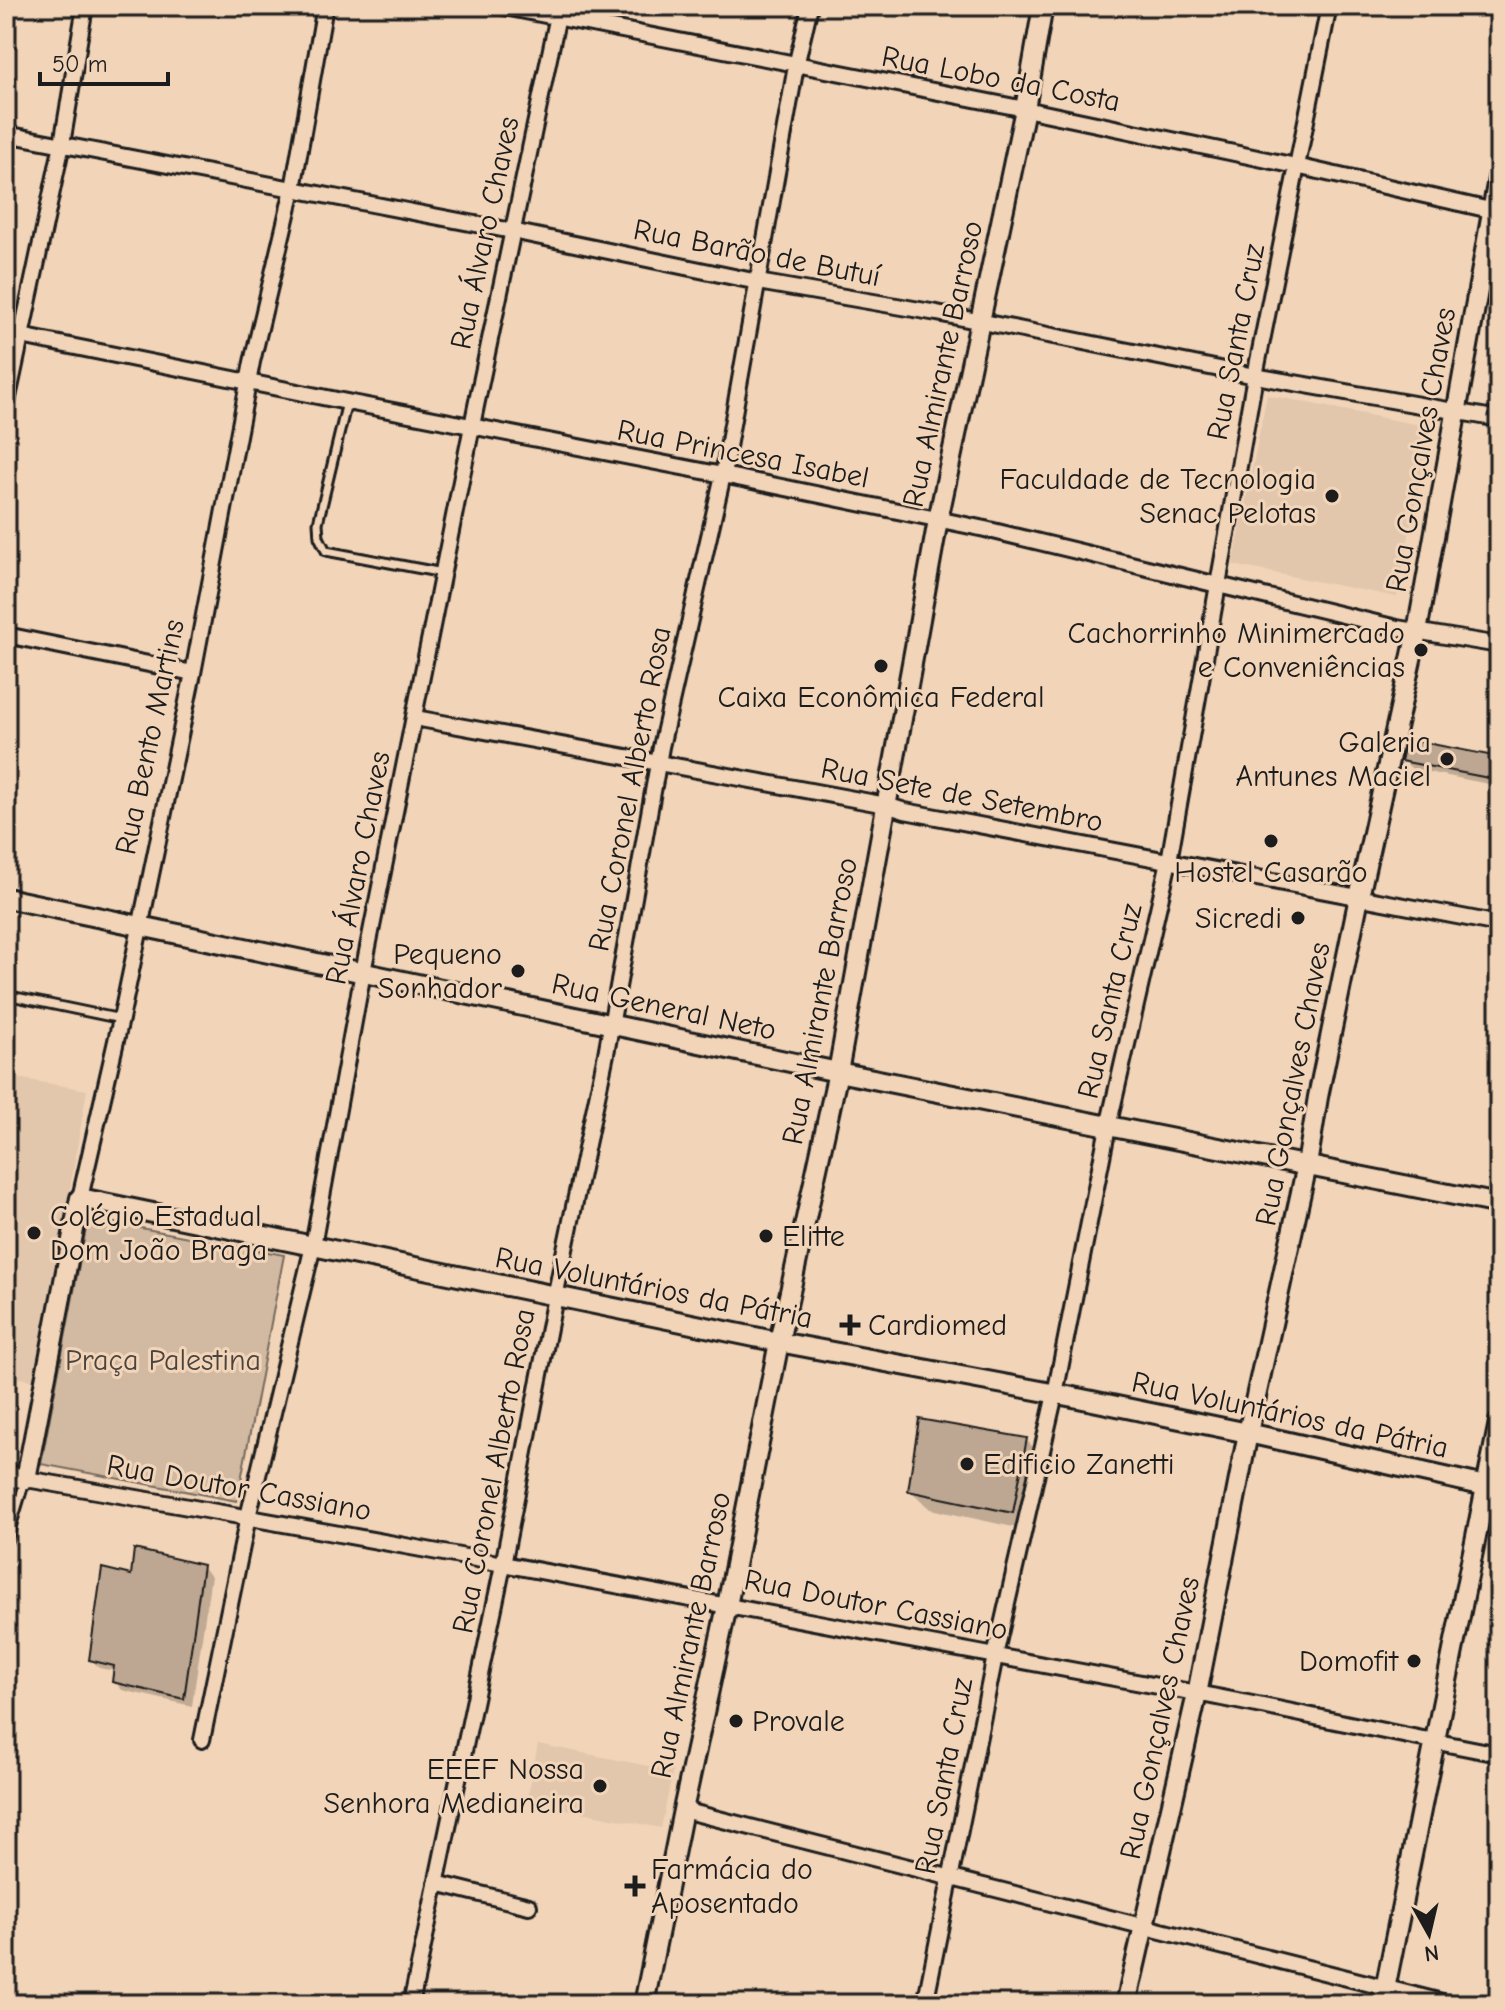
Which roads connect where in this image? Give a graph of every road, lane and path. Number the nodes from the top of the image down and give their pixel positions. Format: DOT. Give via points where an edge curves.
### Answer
graph roads {
  1 [pos="85,6"];
  2 [pos="325,6"];
  3 [pos="500,6"];
  4 [pos="810,6"];
  5 [pos="1043,6"];
  6 [pos="1329,6"];
  7 [pos="558,12"];
  8 [pos="796,66"];
  9 [pos="1025,109"];
  10 [pos="6,134"];
  11 [pos="62,144"];
  12 [pos="1296,166"];
  13 [pos="1499,173"];
  14 [pos="293,189"];
  15 [pos="1495,212"];
  16 [pos="512,231"];
  17 [pos="758,282"];
  18 [pos="980,323"];
  19 [pos="21,336"];
  20 [pos="1255,376"];
  21 [pos="248,382"];
  22 [pos="347,402"];
  23 [pos="6,407"];
  24 [pos="1457,412"];
  25 [pos="1499,419"];
  26 [pos="471,427"];
  27 [pos="723,475"];
  28 [pos="938,520"];
  29 [pos="443,573"];
  30 [pos="1217,584"];
  31 [pos="1417,632"];
  32 [pos="6,635"];
  33 [pos="1499,645"];
  34 [pos="193,673"];
  35 [pos="415,718"];
  36 [pos="658,764"];
  37 [pos="886,805"];
  38 [pos="1169,861"];
  39 [pos="1359,897"];
  40 [pos="6,898"];
  41 [pos="1499,924"];
  42 [pos="139,927"];
  43 [pos="363,972"];
  44 [pos="6,995"];
  45 [pos="121,1019"];
  46 [pos="611,1025"];
  47 [pos="838,1072"];
  48 [pos="1108,1127"];
  49 [pos="1307,1165"];
  50 [pos="80,1198"];
  51 [pos="1499,1204"];
  52 [pos="313,1246"];
  53 [pos="555,1297"];
  54 [pos="779,1342"];
  55 [pos="1055,1394"];
  56 [pos="1499,1422"];
  57 [pos="1248,1433"];
  58 [pos="6,1475"];
  59 [pos="26,1479"];
  60 [pos="1492,1488"];
  61 [pos="248,1517"];
  62 [pos="6,1544"];
  63 [pos="503,1565"];
  64 [pos="727,1606"];
  65 [pos="995,1656"];
  66 [pos="1197,1694"];
  67 [pos="202,1740"];
  68 [pos="1434,1742"];
  69 [pos="1499,1754"];
  70 [pos="683,1810"];
  71 [pos="950,1879"];
  72 [pos="436,1883"];
  73 [pos="529,1906"];
  74 [pos="1142,1927"];
  75 [pos="1383,1996"];
  76 [pos="411,2004"];
  77 [pos="644,2004"];
  78 [pos="925,2004"];
  79 [pos="1126,2004"];
  80 [pos="1450,2004"];
  1 -- 11 [label="street"];
  2 -- 14 [label="street, Rua Bento Martins"];
  3 -- 7 [label="street, Rua Lobo da Costa"];
  4 -- 8 [label="street, Rua Coronel Alberto Rosa"];
  5 -- 9 [label="street, Rua Almirante Barroso"];
  6 -- 12 [label="street, Rua Santa Cruz"];
  7 -- 8 [label="street, Rua Lobo da Costa"];
  7 -- 16 [label="street, Rua Álvaro Chaves"];
  8 -- 9 [label="street, Rua Lobo da Costa"];
  8 -- 17 [label="street, Rua Coronel Alberto Rosa"];
  9 -- 12 [label="street, Rua Lobo da Costa"];
  9 -- 18 [label="street, Rua Almirante Barroso"];
  10 -- 11 [label="street, Rua Barão de Butuí"];
  11 -- 14 [label="street, Rua Barão de Butuí"];
  11 -- 19 [label="street"];
  12 -- 15 [label="street, Rua Lobo da Costa"];
  12 -- 20 [label="street, Rua Santa Cruz"];
  13 -- 15 [label="street, Rua Gonçalves Chaves"];
  14 -- 16 [label="street, Rua Barão de Butuí"];
  14 -- 21 [label="street, Rua Bento Martins"];
  15 -- 24 [label="street, Rua Gonçalves Chaves"];
  16 -- 17 [label="street, Rua Barão de Butuí"];
  16 -- 26 [label="street, Rua Álvaro Chaves"];
  17 -- 18 [label="street, Rua Barão de Butuí"];
  17 -- 27 [label="street, Rua Coronel Alberto Rosa"];
  18 -- 20 [label="street, Rua Barão de Butuí"];
  18 -- 28 [label="street, Rua Almirante Barroso"];
  19 -- 21 [label="street, Rua Princesa Isabel"];
  19 -- 23 [label="street"];
  20 -- 24 [label="street, Rua Barão de Butuí"];
  20 -- 30 [label="street, Rua Santa Cruz"];
  21 -- 22 [label="street, Rua Princesa Isabel"];
  21 -- 34 [label="street, Rua Bento Martins"];
  22 -- 26 [label="street, Rua Princesa Isabel"];
  22 -- 29 [label="lane" via="318,523 326,551"];
  24 -- 25 [label="street, Rua Barão de Butuí"];
  24 -- 31 [label="street, Rua Gonçalves Chaves"];
  26 -- 27 [label="street, Rua Princesa Isabel"];
  26 -- 29 [label="street, Rua Álvaro Chaves"];
  27 -- 28 [label="street, Rua Princesa Isabel"];
  27 -- 36 [label="street, Rua Coronel Alberto Rosa"];
  28 -- 30 [label="street, Rua Princesa Isabel"];
  28 -- 37 [label="street, Rua Almirante Barroso"];
  29 -- 35 [label="street, Rua Álvaro Chaves"];
  30 -- 31 [label="street, Rua Princesa Isabel"];
  30 -- 38 [label="street, Rua Santa Cruz"];
  31 -- 33 [label="street, Rua Princesa Isabel"];
  31 -- 39 [label="street, Rua Gonçalves Chaves"];
  32 -- 34 [label="street"];
  34 -- 42 [label="street, Rua Bento Martins"];
  35 -- 36 [label="street, Rua Sete de Setembro"];
  35 -- 43 [label="street, Rua Álvaro Chaves"];
  36 -- 37 [label="street, Rua Sete de Setembro"];
  36 -- 46 [label="street, Rua Coronel Alberto Rosa"];
  37 -- 38 [label="street, Rua Sete de Setembro"];
  37 -- 47 [label="street, Rua Almirante Barroso"];
  38 -- 39 [label="street, Rua Sete de Setembro"];
  38 -- 48 [label="street, Rua Santa Cruz"];
  39 -- 41 [label="street, Rua Sete de Setembro"];
  39 -- 49 [label="street, Rua Gonçalves Chaves"];
  40 -- 42 [label="street, Rua General Neto"];
  42 -- 43 [label="street, Rua General Neto"];
  42 -- 45 [label="street, Rua Bento Martins"];
  43 -- 46 [label="street, Rua General Neto"];
  43 -- 52 [label="street, Rua Álvaro Chaves"];
  44 -- 45 [label="lane"];
  45 -- 50 [label="street, Rua Bento Martins"];
  46 -- 47 [label="street, Rua General Neto"];
  46 -- 53 [label="street, Rua Coronel Alberto Rosa"];
  47 -- 48 [label="street, Rua General Neto"];
  47 -- 54 [label="street, Rua Almirante Barroso"];
  48 -- 49 [label="street, Rua General Neto"];
  48 -- 55 [label="street, Rua Santa Cruz"];
  49 -- 51 [label="street, Rua General Neto"];
  49 -- 57 [label="street, Rua Gonçalves Chaves"];
  50 -- 52 [label="street, Rua Voluntários da Pátria"];
  50 -- 59 [label="street, Rua Bento Martins"];
  52 -- 53 [label="street, Rua Voluntários da Pátria"];
  52 -- 61 [label="street, Rua Álvaro Chaves"];
  53 -- 54 [label="street, Rua Voluntários da Pátria"];
  53 -- 63 [label="street, Rua Coronel Alberto Rosa"];
  54 -- 55 [label="street, Rua Voluntários da Pátria"];
  54 -- 64 [label="street, Rua Almirante Barroso"];
  55 -- 57 [label="street, Rua Voluntários da Pátria"];
  55 -- 65 [label="street, Rua Santa Cruz"];
  56 -- 60 [label="street"];
  57 -- 60 [label="street, Rua Voluntários da Pátria"];
  57 -- 66 [label="street, Rua Gonçalves Chaves"];
  58 -- 59 [label="street, Rua Doutor Cassiano"];
  59 -- 61 [label="street, Rua Doutor Cassiano"];
  59 -- 62 [label="lane"];
  60 -- 68 [label="street"];
  61 -- 63 [label="street, Rua Doutor Cassiano"];
  61 -- 67 [label="street, Rua Álvaro Chaves"];
  63 -- 64 [label="street, Rua Doutor Cassiano"];
  63 -- 72 [label="street, Rua Coronel Alberto Rosa"];
  64 -- 65 [label="street, Rua Doutor Cassiano"];
  64 -- 70 [label="street, Rua Almirante Barroso"];
  65 -- 66 [label="street, Rua Doutor Cassiano"];
  65 -- 71 [label="street, Rua Santa Cruz"];
  66 -- 68 [label="street, Rua Doutor Cassiano"];
  66 -- 74 [label="street, Rua Gonçalves Chaves"];
  68 -- 69 [label="street, Rua Doutor Cassiano"];
  68 -- 75 [label="street"];
  70 -- 71 [label="street"];
  70 -- 77 [label="street, Rua Almirante Barroso"];
  71 -- 74 [label="street"];
  71 -- 78 [label="street, Rua Santa Cruz"];
  72 -- 73 [label="street"];
  72 -- 76 [label="street, Rua Coronel Alberto Rosa"];
  74 -- 75 [label="street"];
  74 -- 79 [label="street, Rua Gonçalves Chaves"];
  75 -- 80 [label="street"];
}
